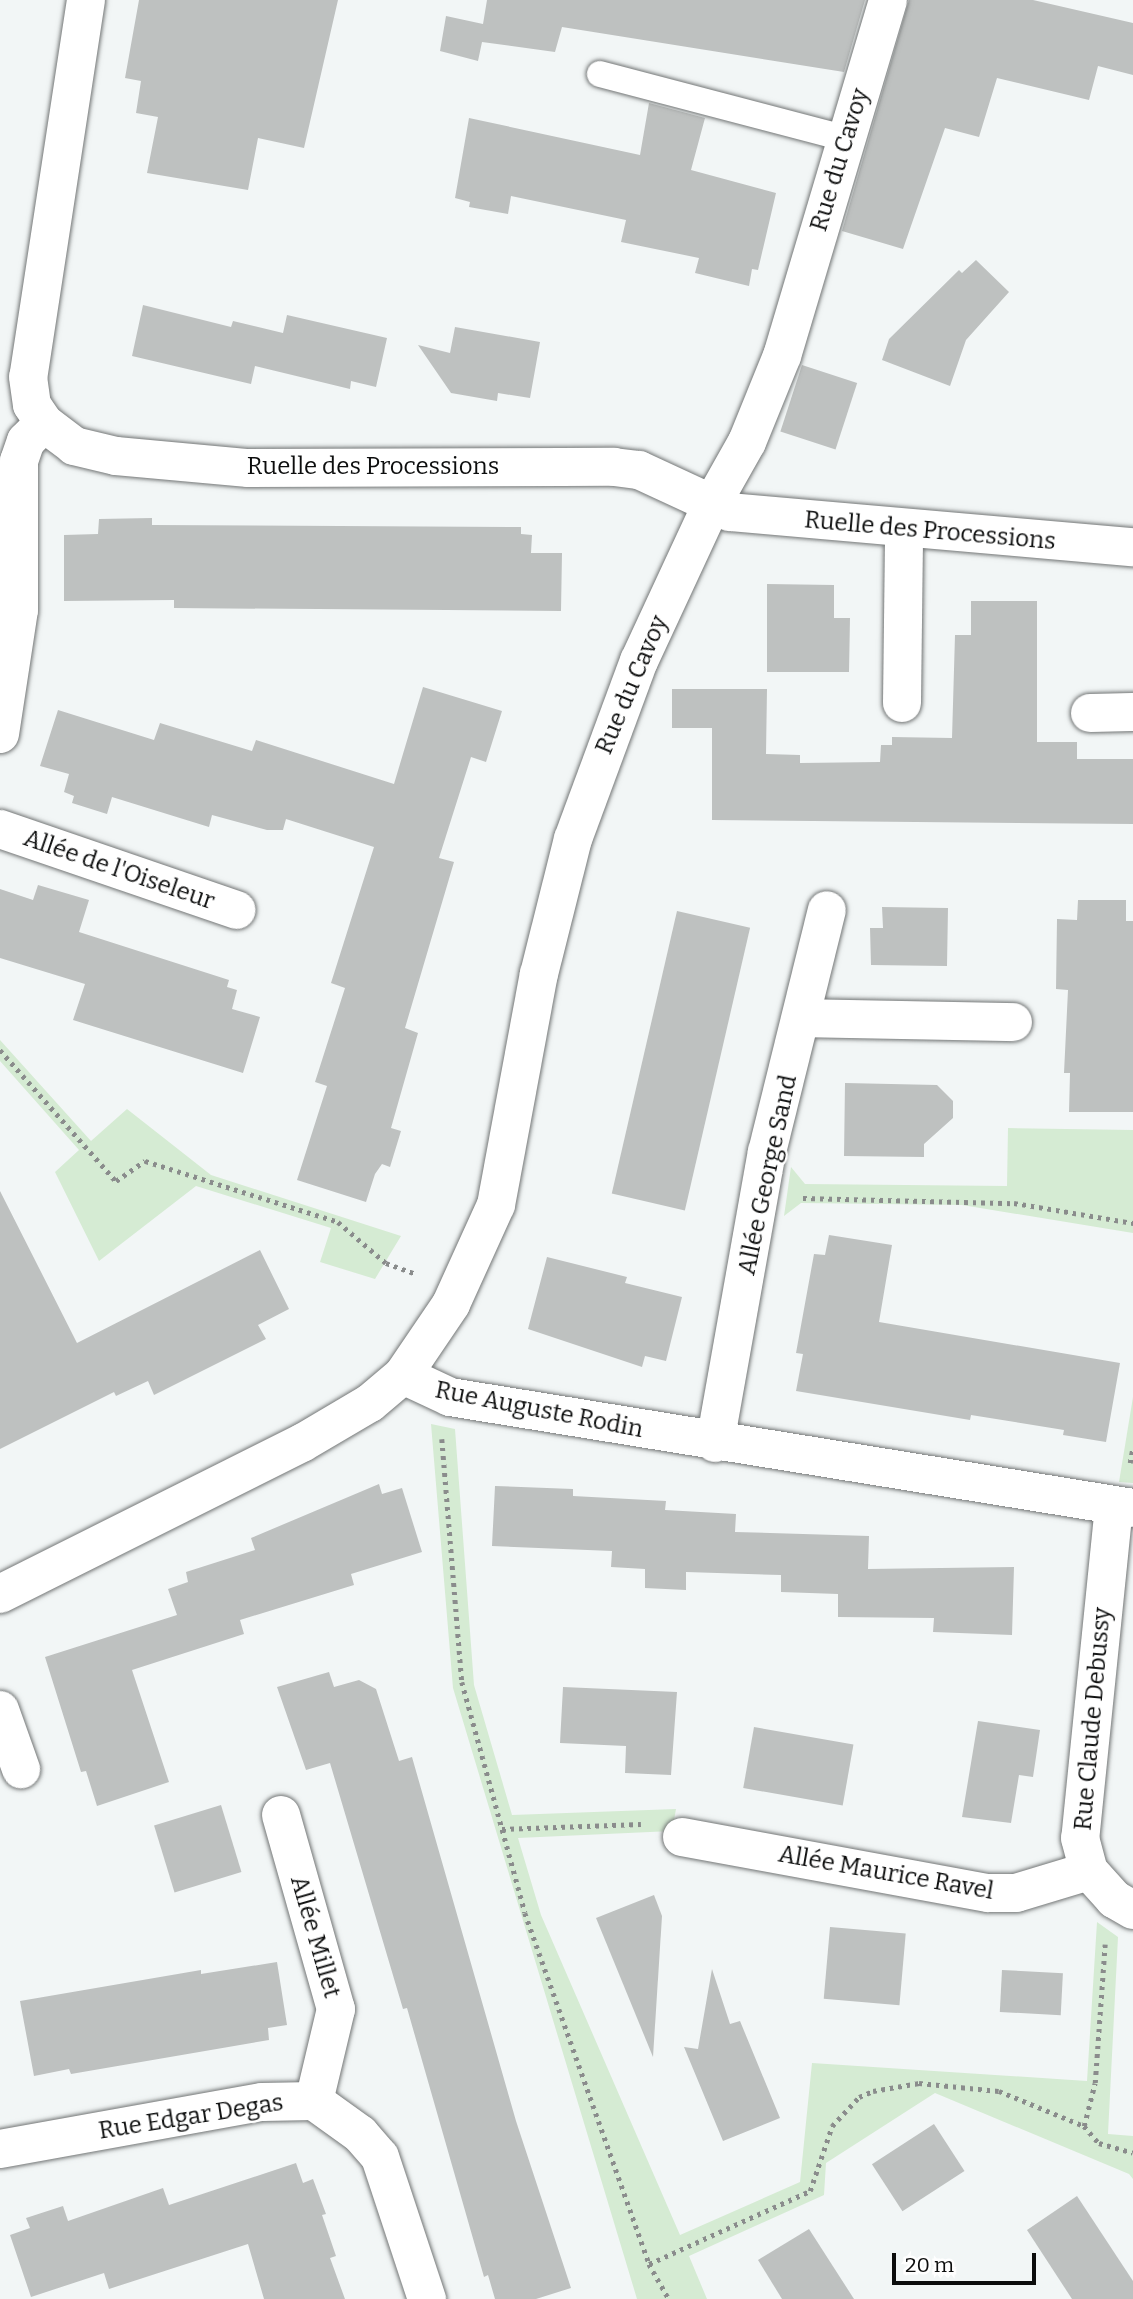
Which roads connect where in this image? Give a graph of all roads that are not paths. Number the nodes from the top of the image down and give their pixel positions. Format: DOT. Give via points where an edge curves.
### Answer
graph roads {
  1 [pos="86,0"];
  2 [pos="888,0"];
  3 [pos="600,74"];
  4 [pos="848,139"];
  5 [pos="44,423"];
  6 [pos="712,504"];
  7 [pos="904,528"];
  8 [pos="1133,547"];
  9 [pos="902,703"];
  10 [pos="1133,712"];
  11 [pos="1090,713"];
  12 [pos="0,734"];
  13 [pos="0,829"];
  14 [pos="237,910"];
  15 [pos="827,910"];
  16 [pos="803,1018"];
  17 [pos="1013,1022"];
  18 [pos="403,1375"];
  19 [pos="715,1443"];
  20 [pos="1124,1507"];
  21 [pos="0,1594"];
  22 [pos="0,1710"];
  23 [pos="21,1769"];
  24 [pos="281,1815"];
  25 [pos="682,1838"];
  26 [pos="1089,1871"];
  27 [pos="1124,1905"];
  28 [pos="314,2101"];
  29 [pos="0,2149"];
  30 [pos="427,2299"];
  1 -- 5 [label="street, Ruelle des Processions" via="28,377 32,405"];
  2 -- 4 [label="street, Rue du Cavoy"];
  3 -- 4 [label="lane"];
  4 -- 6 [label="street, Rue du Cavoy" via="782,356 747,442"];
  5 -- 6 [label="street, Ruelle des Processions" via="74,446 184,465 627,468"];
  5 -- 12 [label="street" via="26,441 19,461 19,610"];
  6 -- 7 [label="street, Ruelle des Processions" via="730,512 776,518"];
  6 -- 18 [label="street, Rue du Cavoy" via="639,662 573,839 539,974 496,1205 459,1289"];
  7 -- 8 [label="street, Ruelle des Processions"];
  7 -- 9 [label="street"];
  10 -- 11 [label="street"];
  13 -- 14 [label="street, Allée de l'Oiseleur"];
  15 -- 16 [label="street, Allée George Sand"];
  16 -- 17 [label="street"];
  16 -- 19 [label="street, Allée George Sand" via="760,1197"];
  18 -- 19 [label="street, Rue Auguste Rodin" via="450,1397"];
  18 -- 21 [label="street, Rue Auguste Rodin" via="370,1403 302,1443"];
  19 -- 20 [label="street, Rue Auguste Rodin"];
  20 -- 26 [label="street, Rue Claude Debussy" via="1081,1813 1080,1838"];
  22 -- 23 [label="street"];
  24 -- 28 [label="street, Allée Millet" via="336,2009"];
  25 -- 26 [label="street, Allée Maurice Ravel" via="988,1893 1016,1893"];
  26 -- 27 [label="street, Rue Claude Debussy"];
  28 -- 29 [label="street, Rue Edgar Degas" via="262,2102"];
  28 -- 30 [label="street, Rue Edgar Degas" via="360,2134 380,2157"];
}
